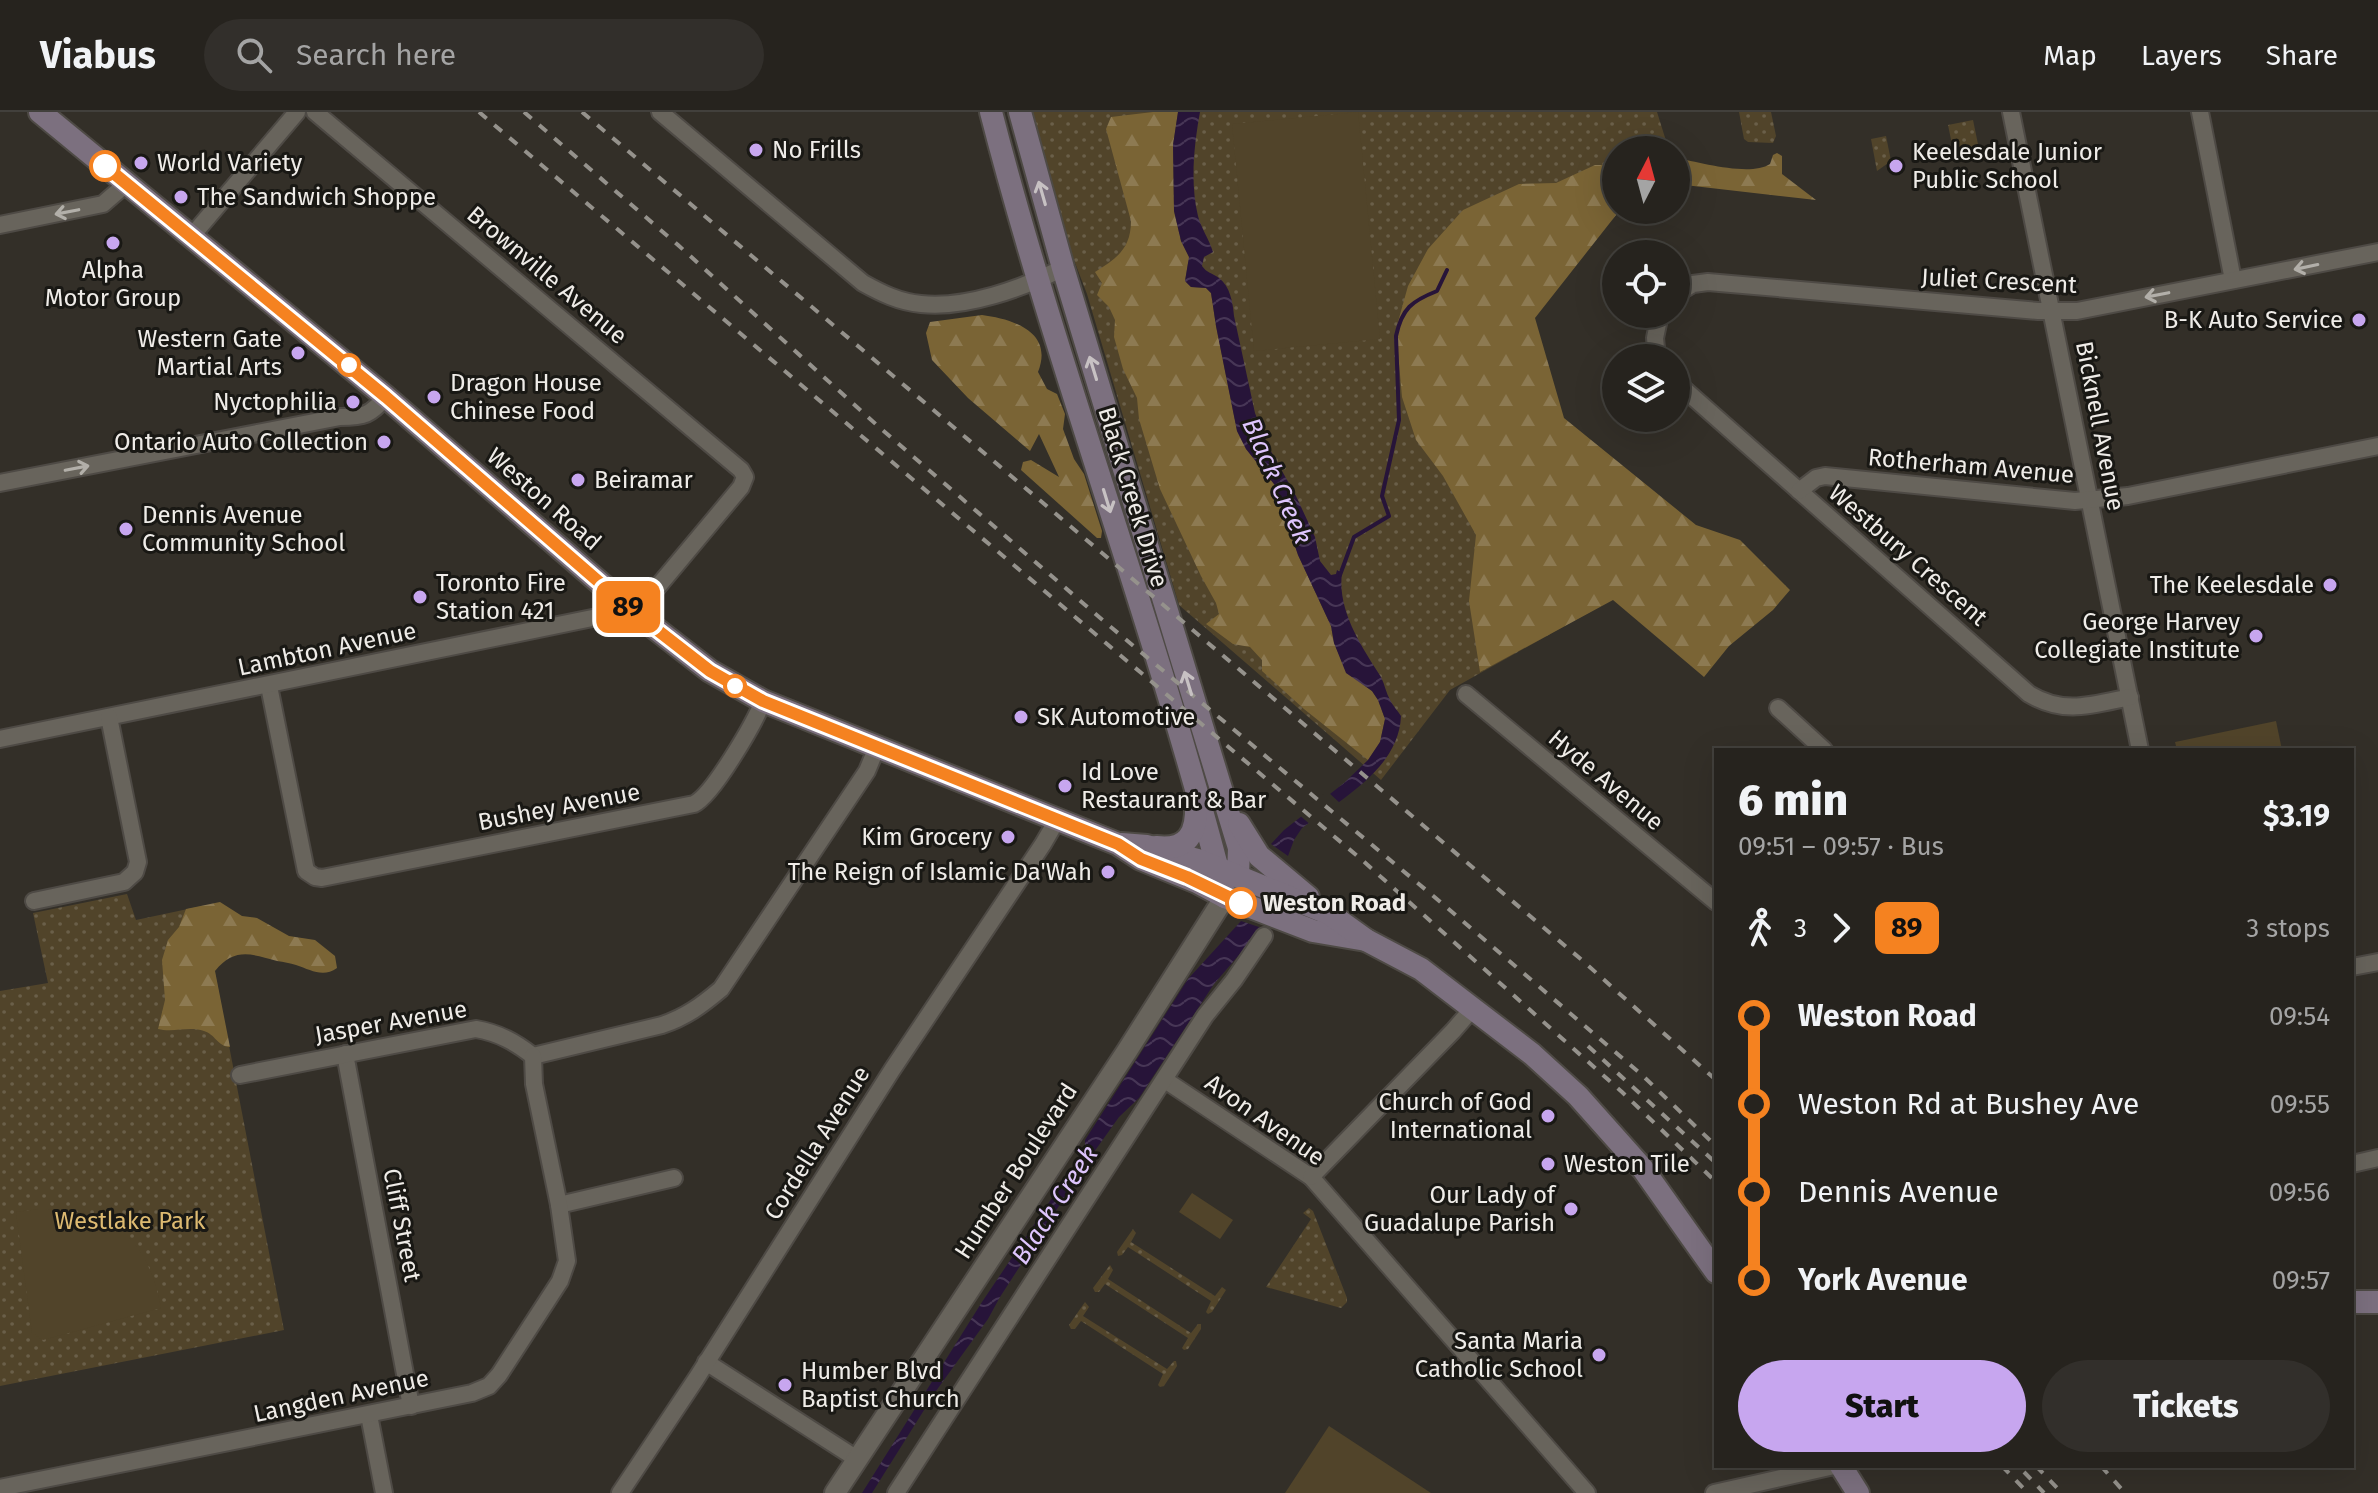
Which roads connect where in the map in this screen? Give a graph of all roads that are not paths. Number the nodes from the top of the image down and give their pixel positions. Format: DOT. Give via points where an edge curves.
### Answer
graph roads {
  1 [pos="40,112"];
  2 [pos="297,112"];
  3 [pos="315,112"];
  4 [pos="660,112"];
  5 [pos="991,112"];
  6 [pos="1020,112"];
  7 [pos="2011,112"];
  8 [pos="2200,112"];
  9 [pos="126,184"];
  10 [pos="0,225"];
  11 [pos="191,237"];
  12 [pos="2378,252"];
  13 [pos="1063,268"];
  14 [pos="2233,280"];
  15 [pos="1038,281"];
  16 [pos="1690,286"];
  17 [pos="2052,312"];
  18 [pos="1690,394"];
  19 [pos="386,397"];
  20 [pos="2378,446"];
  21 [pos="745,477"];
  22 [pos="0,483"];
  23 [pos="1799,491"];
  24 [pos="2090,500"];
  25 [pos="629,608"];
  26 [pos="269,686"];
  27 [pos="1466,694"];
  28 [pos="2130,697"];
  29 [pos="763,701"];
  30 [pos="1778,708"];
  31 [pos="109,717"];
  32 [pos="0,739"];
  33 [pos="877,747"];
  34 [pos="1822,748"];
  35 [pos="2140,748"];
  36 [pos="1219,784"];
  37 [pos="1196,788"];
  38 [pos="1057,820"];
  39 [pos="1118,844"];
  40 [pos="1147,846"];
  41 [pos="1226,881"];
  42 [pos="1714,900"];
  43 [pos="34,901"];
  44 [pos="1330,914"];
  45 [pos="1264,936"];
  46 [pos="1366,940"];
  47 [pos="2378,962"];
  48 [pos="2354,967"];
  49 [pos="1473,1008"];
  50 [pos="345,1054"];
  51 [pos="533,1056"];
  52 [pos="240,1075"];
  53 [pos="1165,1080"];
  54 [pos="2378,1158"];
  55 [pos="2354,1164"];
  56 [pos="1311,1177"];
  57 [pos="674,1178"];
  58 [pos="559,1205"];
  59 [pos="1714,1269"];
  60 [pos="2354,1302"];
  61 [pos="2378,1302"];
  62 [pos="706,1362"];
  63 [pos="411,1406"];
  64 [pos="369,1415"];
  65 [pos="857,1459"];
  66 [pos="1825,1468"];
  67 [pos="1842,1468"];
  68 [pos="0,1488"];
  69 [pos="22,1489"];
  70 [pos="384,1493"];
  71 [pos="620,1493"];
  72 [pos="835,1493"];
  73 [pos="896,1493"];
  74 [pos="1587,1493"];
  75 [pos="1714,1493"];
  76 [pos="1858,1493"];
  1 -- 9 [label="main road, Weston Road"];
  2 -- 11 [label="street"];
  3 -- 21 [label="street, Brownville Avenue"];
  4 -- 15 [label="street" via="863,283 885,295 947,305"];
  5 -- 15 [label="main road, Black Creek Drive"];
  13 -- 6 [label="main road, Black Creek Drive, one-way"];
  7 -- 17 [label="street, Bicknell Avenue"];
  8 -- 14 [label="street"];
  9 -- 10 [label="street, one-way" via="103,204"];
  9 -- 11 [label="main road, Weston Road"];
  11 -- 19 [label="main road, Weston Road"];
  12 -- 14 [label="street, Juliet Crescent, one-way"];
  13 -- 15 [label="street"];
  36 -- 13 [label="main road, Black Creek Drive, one-way"];
  14 -- 17 [label="street, Juliet Crescent, one-way"];
  15 -- 37 [label="main road, Black Creek Drive, one-way"];
  16 -- 17 [label="street, Juliet Crescent" via="1708,282"];
  17 -- 24 [label="street, Bicknell Avenue"];
  18 -- 23 [label="street, Westbury Crescent"];
  22 -- 19 [label="street, one-way" via="364,416"];
  19 -- 25 [label="main road, Weston Road"];
  20 -- 24 [label="street, Rotherham Avenue"];
  21 -- 25 [label="street, Lambton Avenue" via="650,596"];
  23 -- 24 [label="street, Rotherham Avenue" via="1825,476"];
  23 -- 28 [label="street, Westbury Crescent" via="2040,701 2064,708"];
  24 -- 28 [label="street, Bicknell Avenue"];
  25 -- 26 [label="street, Lambton Avenue"];
  25 -- 29 [label="main road, Weston Road" via="710,671"];
  26 -- 29 [label="street, Bushey Avenue" via="306,871 322,878 694,804 754,724"];
  26 -- 31 [label="street, Lambton Avenue"];
  27 -- 42 [label="street, Hyde Avenue"];
  28 -- 35 [label="street, Bicknell Avenue"];
  29 -- 33 [label="main road, Weston Road"];
  30 -- 34 [label="street"];
  31 -- 32 [label="street, Lambton Avenue"];
  31 -- 43 [label="street" via="138,862 135,872 124,882"];
  33 -- 38 [label="main road, Weston Road"];
  33 -- 51 [label="street" via="867,771 721,989 680,1019"];
  36 -- 41 [label="main road, Black Creek Drive" via="1239,848"];
  36 -- 44 [label="main road" via="1259,856"];
  37 -- 40 [label="main road" via="1194,832 1173,845"];
  37 -- 41 [label="main road, Black Creek Drive"];
  38 -- 39 [label="main road, Weston Road"];
  38 -- 62 [label="street, Cordella Avenue"];
  39 -- 40 [label="main road, Weston Road"];
  39 -- 41 [label="main road, Weston Road" via="1197,882"];
  40 -- 41 [label="main road, Weston Road" via="1198,860"];
  41 -- 44 [label="main road, Weston Road"];
  41 -- 46 [label="main road, Weston Road" via="1313,931"];
  41 -- 65 [label="street, Humber Boulevard" via="1127,1051"];
  44 -- 46 [label="main road, Weston Road"];
  45 -- 53 [label="street"];
  46 -- 49 [label="main road, Weston Road" via="1421,969"];
  47 -- 48 [label="street"];
  49 -- 56 [label="street"];
  49 -- 59 [label="main road, Weston Road" via="1578,1096 1643,1169"];
  50 -- 51 [label="street, Jasper Avenue" via="476,1029 495,1033"];
  50 -- 52 [label="street, Jasper Avenue"];
  50 -- 63 [label="street, Cliff Street"];
  51 -- 58 [label="street, Langden Avenue"];
  53 -- 56 [label="street, Avon Avenue"];
  53 -- 73 [label="street"];
  54 -- 55 [label="street"];
  56 -- 74 [label="street, Avon Avenue"];
  57 -- 58 [label="street"];
  58 -- 63 [label="street, Langden Avenue" via="567,1261 560,1281 499,1375 472,1393"];
  60 -- 61 [label="main road"];
  62 -- 65 [label="street"];
  62 -- 71 [label="street, Cordella Avenue"];
  63 -- 64 [label="street, Langden Avenue"];
  64 -- 69 [label="street, Langden Avenue"];
  64 -- 70 [label="street"];
  65 -- 72 [label="street, Humber Boulevard"];
  66 -- 75 [label="street"];
  67 -- 76 [label="main road"];
  68 -- 69 [label="street, Langden Avenue"];
}
